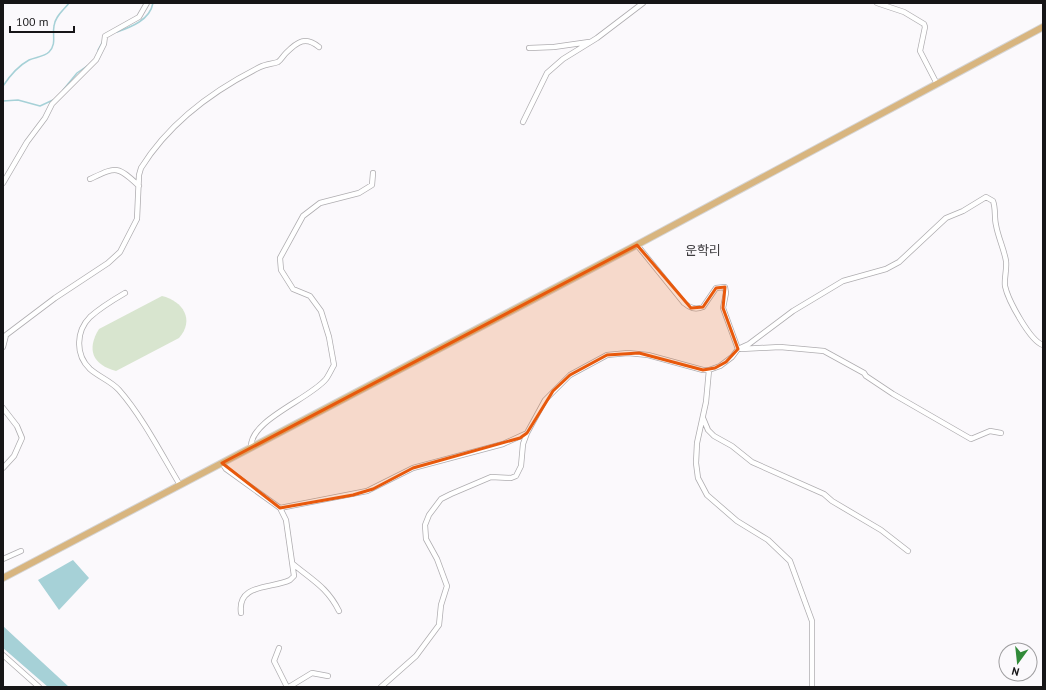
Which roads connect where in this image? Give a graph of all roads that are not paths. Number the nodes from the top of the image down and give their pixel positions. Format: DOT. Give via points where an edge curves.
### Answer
graph roads {
  1 [pos="147,3"];
  2 [pos="643,3"];
  3 [pos="877,3"];
  4 [pos="1043,27"];
  5 [pos="591,42"];
  6 [pos="319,47"];
  7 [pos="529,48"];
  8 [pos="937,84"];
  9 [pos="523,122"];
  10 [pos="374,173"];
  11 [pos="90,179"];
  12 [pos="3,183"];
  13 [pos="139,186"];
  14 [pos="637,245"];
  15 [pos="125,293"];
  16 [pos="4,337"];
  17 [pos="1043,345"];
  18 [pos="3,347"];
  19 [pos="738,349"];
  20 [pos="709,370"];
  21 [pos="3,408"];
  22 [pos="703,417"];
  23 [pos="527,433"];
  24 [pos="1001,433"];
  25 [pos="251,448"];
  26 [pos="222,463"];
  27 [pos="3,468"];
  28 [pos="180,485"];
  29 [pos="280,508"];
  30 [pos="21,551"];
  31 [pos="908,551"];
  32 [pos="3,559"];
  33 [pos="293,564"];
  34 [pos="3,578"];
  35 [pos="339,611"];
  36 [pos="241,613"];
  37 [pos="279,648"];
  38 [pos="3,655"];
  39 [pos="328,676"];
  40 [pos="39,687"];
  41 [pos="288,687"];
  42 [pos="381,687"];
  43 [pos="812,687"];
  1 -- 12 [label="street" via="138,17 105,36 96,60 52,104"];
  2 -- 5 [label="street"];
  3 -- 8 [label="street" via="904,12 924,24 920,51"];
  4 -- 8 [label="main road"];
  5 -- 7 [label="street"];
  5 -- 9 [label="street" via="563,59 547,73"];
  6 -- 13 [label="street" via="310,40 305,40 289,50 279,61 261,66 208,96 170,131 144,164 139,175"];
  8 -- 14 [label="main road"];
  10 -- 25 [label="street" via="372,185 359,192 320,203 303,216 280,258 281,270 293,288 310,296 321,311 334,365 325,379 260,428 250,441"];
  11 -- 13 [label="street" via="109,170 118,170"];
  13 -- 16 [label="street" via="136,222 117,255"];
  14 -- 19 [label="street" via="684,303 691,308 703,307 716,288 725,287 724,308"];
  14 -- 25 [label="main road"];
  15 -- 28 [label="street" via="109,302 90,318 81,330 81,358 119,390"];
  16 -- 18 [label="street"];
  17 -- 19 [label="street" via="1036,342 1008,294 1005,285 1006,261 996,225 995,205 994,201 986,197 946,218 899,262 886,269 843,281 814,297 749,344"];
  19 -- 20 [label="street" via="726,362"];
  19 -- 24 [label="street" via="780,347 824,351 971,439 990,431"];
  20 -- 22 [label="street"];
  20 -- 23 [label="street" via="639,353 607,355 570,375 553,391 545,400"];
  21 -- 27 [label="street" via="17,426 22,438 14,456"];
  22 -- 31 [label="street" via="705,426 714,436 752,462 824,494"];
  22 -- 43 [label="street" via="696,463 696,471 703,490 737,521 768,540 787,556 812,621"];
  23 -- 29 [label="street" via="503,444 413,468 367,491"];
  23 -- 42 [label="street" via="522,444 521,466 516,476 491,477 441,499 426,520 426,539 447,586 439,626 416,656"];
  25 -- 26 [label="main road"];
  26 -- 28 [label="main road"];
  26 -- 29 [label="street" via="226,469"];
  28 -- 34 [label="main road"];
  29 -- 33 [label="street" via="286,520"];
  30 -- 32 [label="street"];
  33 -- 35 [label="street" via="319,583"];
  33 -- 36 [label="street" via="294,576 290,580 260,588 246,595 241,602"];
  37 -- 41 [label="street" via="274,661"];
  38 -- 40 [label="street"];
  39 -- 41 [label="street" via="312,673"];
}
